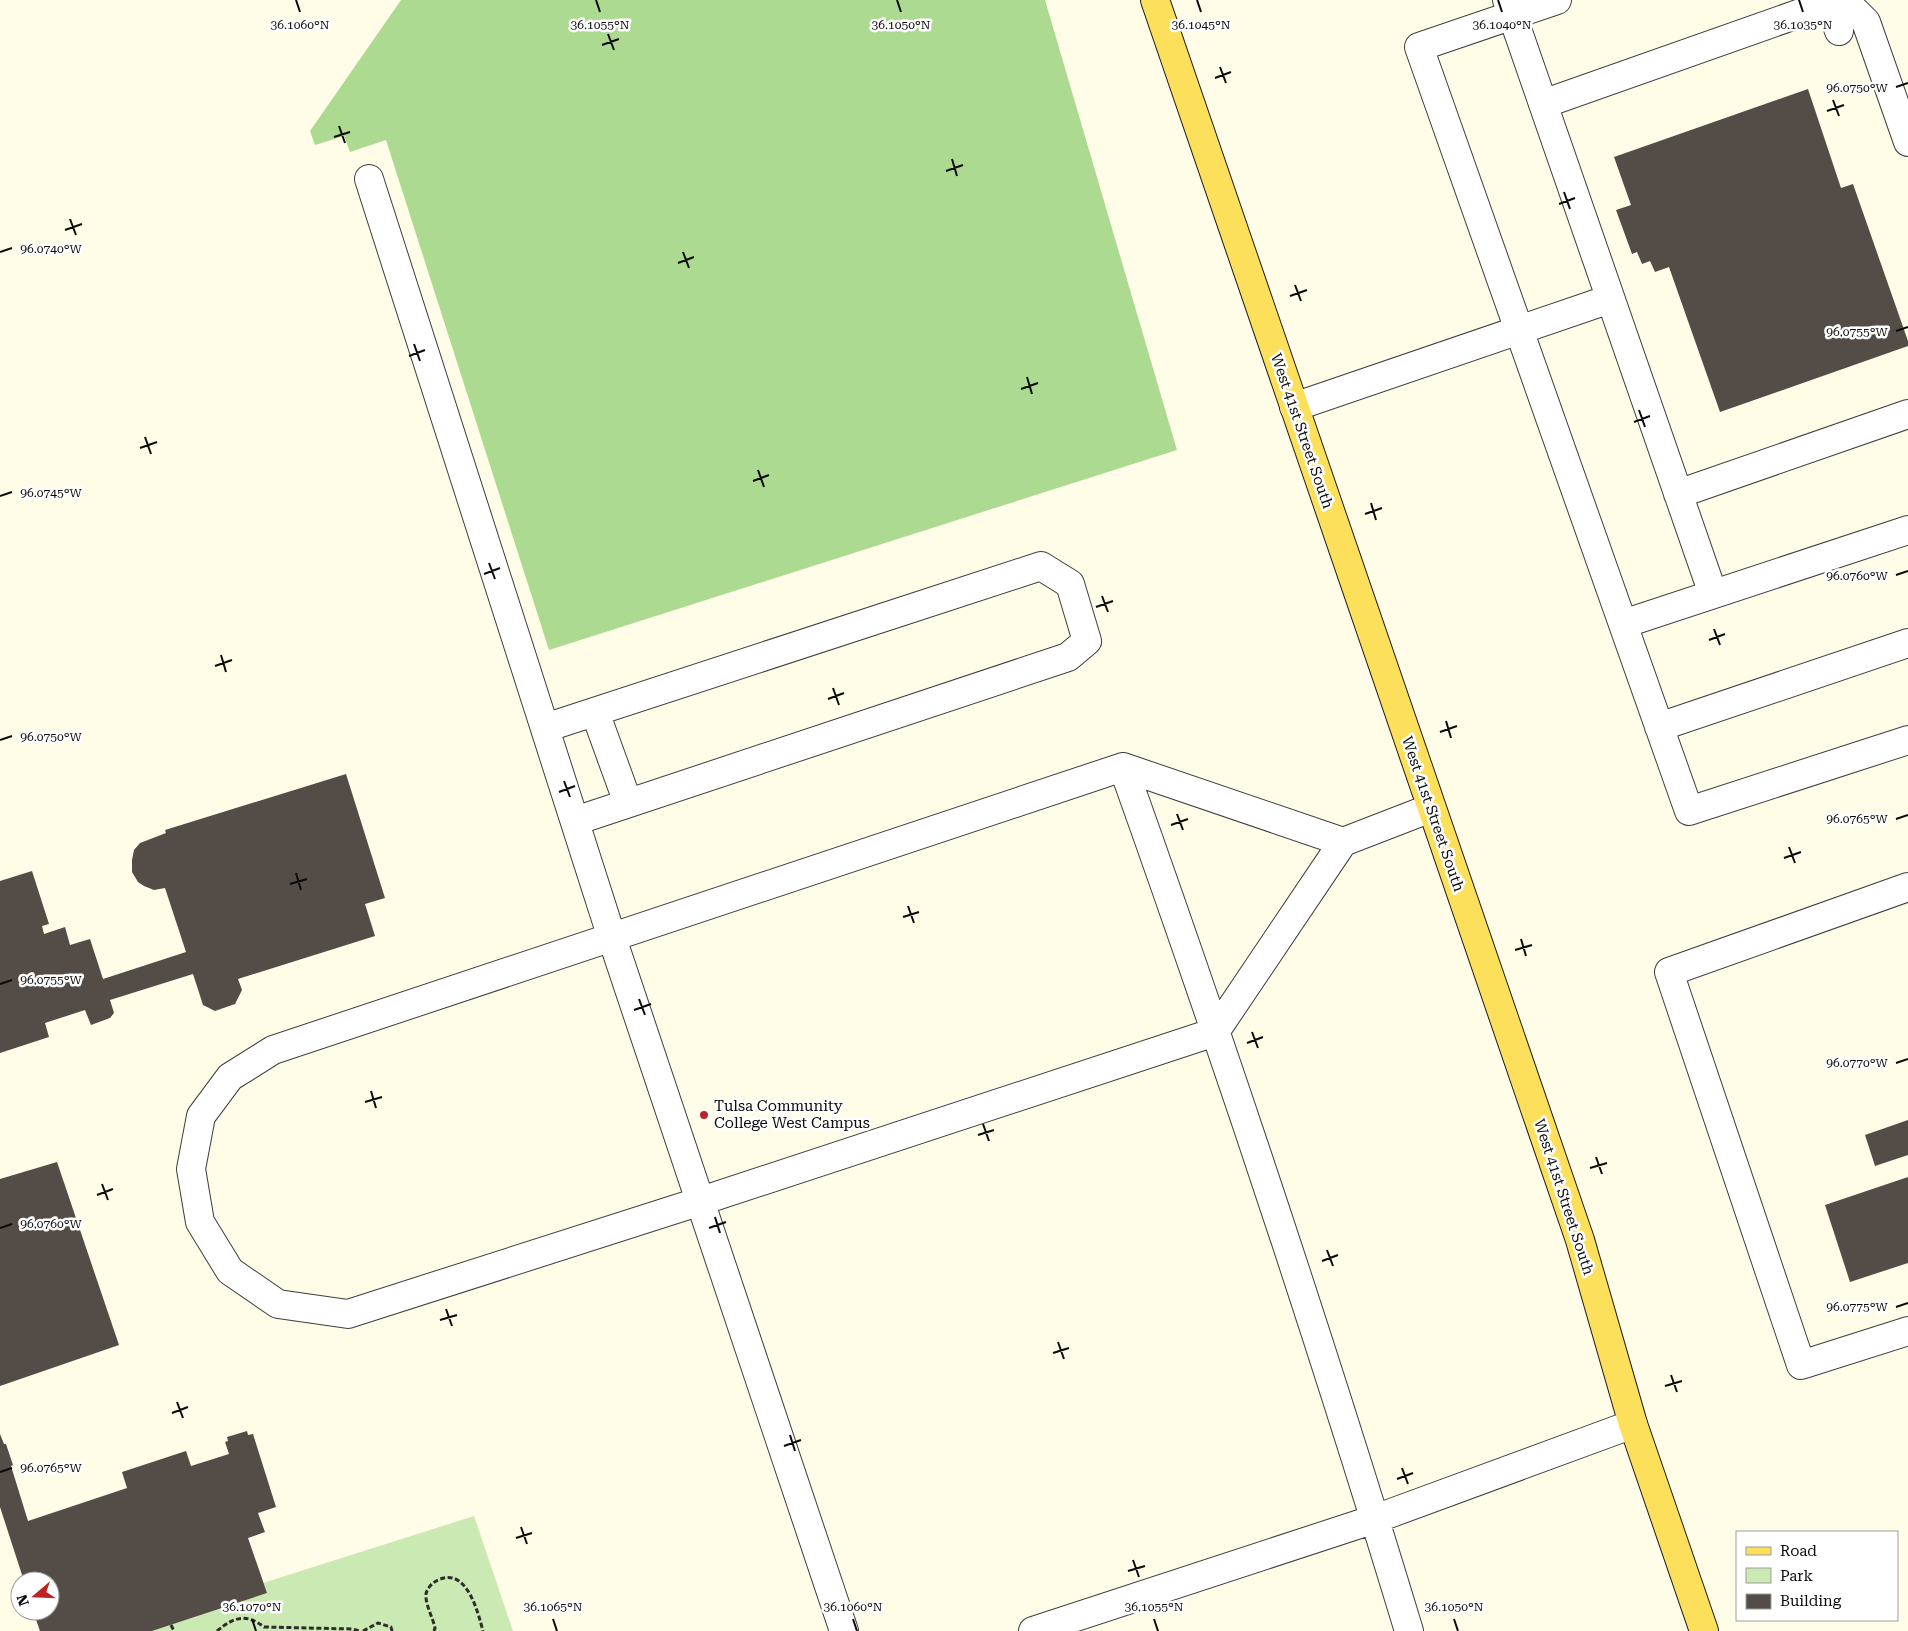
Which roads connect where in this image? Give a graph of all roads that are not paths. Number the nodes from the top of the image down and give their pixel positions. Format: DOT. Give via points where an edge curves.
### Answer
graph roads {
  1 [pos="1155,0"];
  2 [pos="1557,0"];
  3 [pos="1829,2"];
  4 [pos="1510,8"];
  5 [pos="1839,32"];
  6 [pos="1543,104"];
  7 [pos="1908,142"];
  8 [pos="369,179"];
  9 [pos="1610,299"];
  10 [pos="1519,330"];
  11 [pos="1294,408"];
  12 [pos="1908,414"];
  13 [pos="1678,494"];
  14 [pos="1908,530"];
  15 [pos="1713,594"];
  16 [pos="1623,624"];
  17 [pos="1908,643"];
  18 [pos="595,712"];
  19 [pos="1659,727"];
  20 [pos="545,728"];
  21 [pos="1908,740"];
  22 [pos="1122,767"];
  23 [pos="628,804"];
  24 [pos="1431,808"];
  25 [pos="575,821"];
  26 [pos="1343,842"];
  27 [pos="1908,887"];
  28 [pos="612,938"];
  29 [pos="1215,1032"];
  30 [pos="701,1201"];
  31 [pos="1908,1331"];
  32 [pos="1633,1424"];
  33 [pos="1375,1518"];
  34 [pos="844,1631"];
  35 [pos="1032,1631"];
  36 [pos="1409,1631"];
  37 [pos="1704,1631"];
  1 -- 11 [label="main road, West 41st Street South"];
  2 -- 4 [label="lane"];
  3 -- 5 [label="lane"];
  3 -- 6 [label="lane"];
  3 -- 7 [label="lane" via="1852,8 1866,22"];
  4 -- 6 [label="lane"];
  4 -- 10 [label="lane" via="1419,47"];
  6 -- 9 [label="lane"];
  8 -- 20 [label="lane"];
  9 -- 10 [label="lane"];
  9 -- 13 [label="lane"];
  10 -- 11 [label="lane"];
  10 -- 16 [label="lane"];
  11 -- 24 [label="main road, West 41st Street South"];
  12 -- 13 [label="lane"];
  13 -- 15 [label="lane"];
  14 -- 15 [label="lane"];
  15 -- 16 [label="lane"];
  16 -- 19 [label="lane"];
  17 -- 19 [label="lane"];
  18 -- 20 [label="lane"];
  18 -- 23 [label="lane"];
  18 -- 23 [label="lane" via="1040,566 1070,584 1087,640 1068,658"];
  19 -- 21 [label="lane" via="1689,811"];
  20 -- 25 [label="lane"];
  22 -- 26 [label="lane"];
  22 -- 28 [label="lane"];
  22 -- 29 [label="lane"];
  23 -- 25 [label="lane"];
  24 -- 26 [label="lane"];
  24 -- 32 [label="main road, West 41st Street South" via="1580,1240"];
  25 -- 28 [label="lane"];
  26 -- 29 [label="lane"];
  27 -- 31 [label="lane" via="1668,972 1801,1365"];
  28 -- 30 [label="lane"];
  28 -- 30 [label="lane" via="272,1050 230,1077 202,1116 191,1169 200,1222 230,1272 278,1304 348,1314"];
  29 -- 30 [label="lane"];
  29 -- 33 [label="lane"];
  30 -- 34 [label="lane"];
  32 -- 33 [label="lane"];
  32 -- 37 [label="main road, West 41st Street South"];
  33 -- 35 [label="lane"];
  33 -- 36 [label="lane"];
}
